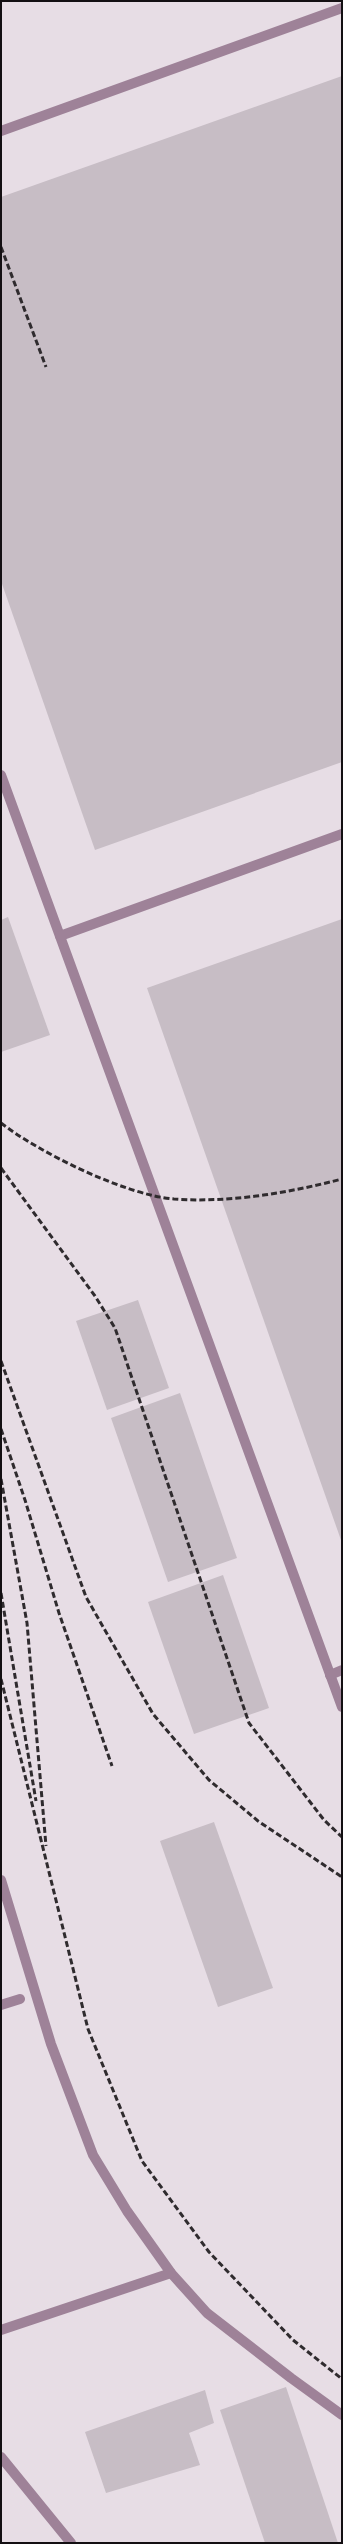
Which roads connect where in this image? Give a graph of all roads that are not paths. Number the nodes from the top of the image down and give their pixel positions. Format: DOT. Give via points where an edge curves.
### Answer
graph roads {
  1 [pos="342,8"];
  2 [pos="1,131"];
  3 [pos="1,775"];
  4 [pos="342,834"];
  5 [pos="60,936"];
  6 [pos="342,1670"];
  7 [pos="330,1675"];
  8 [pos="342,1708"];
  9 [pos="1,1880"];
  10 [pos="20,1999"];
  11 [pos="1,2005"];
  12 [pos="171,2273"];
  13 [pos="1,2330"];
  14 [pos="342,2415"];
  15 [pos="1,2457"];
  16 [pos="71,2543"];
  1 -- 2 [label="lane"];
  3 -- 5 [label="lane"];
  4 -- 5 [label="lane"];
  5 -- 7 [label="lane"];
  6 -- 7 [label="lane"];
  7 -- 8 [label="lane"];
  9 -- 12 [label="lane" via="51,2044 93,2155 127,2211"];
  10 -- 11 [label="lane"];
  12 -- 13 [label="lane"];
  12 -- 14 [label="lane" via="208,2313"];
  15 -- 16 [label="lane"];
}
